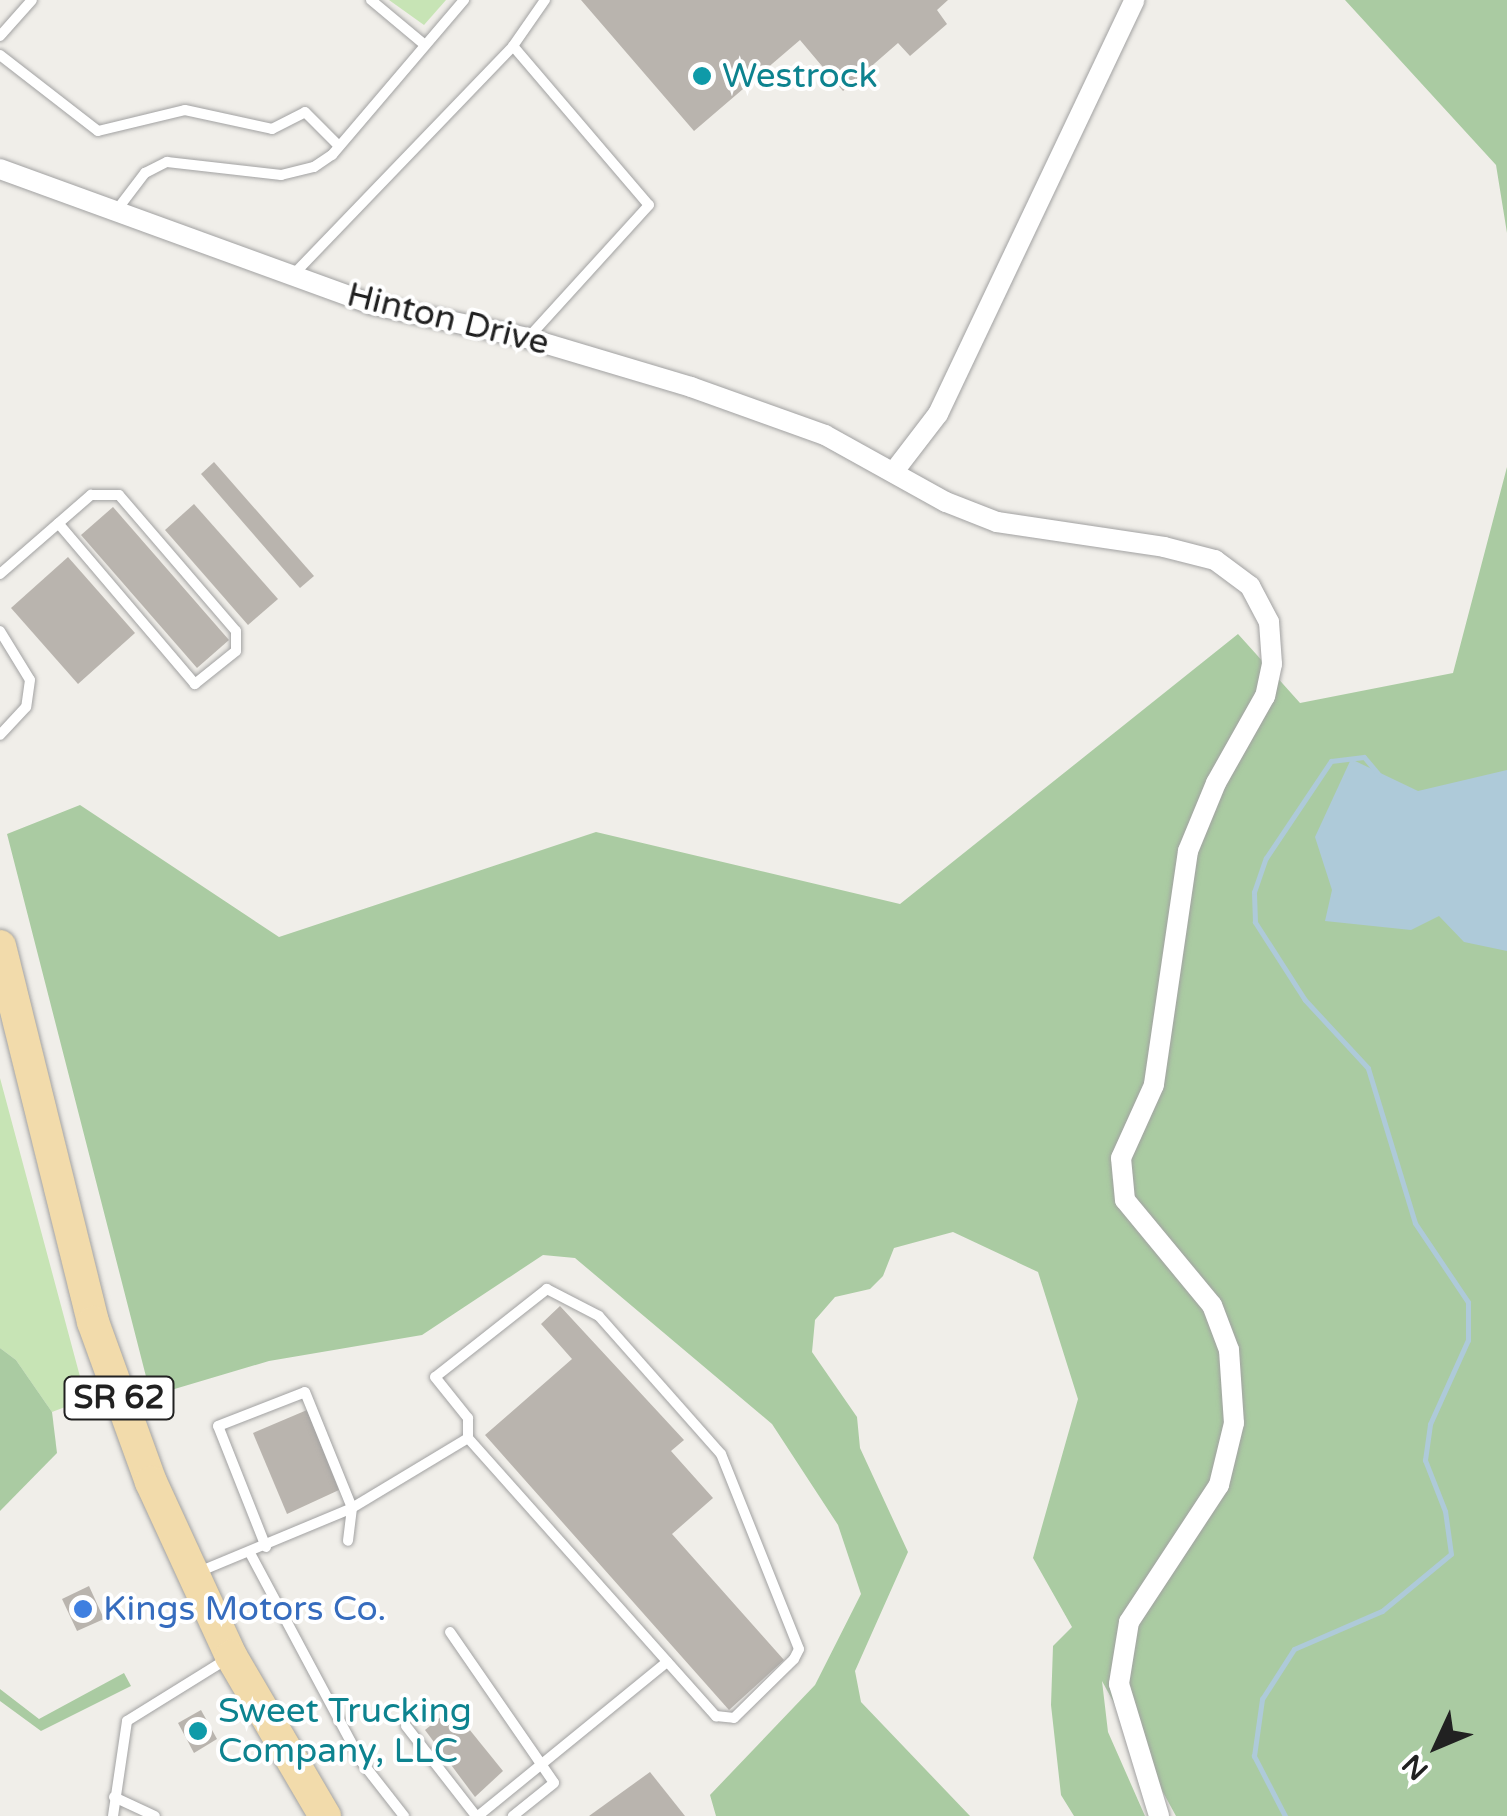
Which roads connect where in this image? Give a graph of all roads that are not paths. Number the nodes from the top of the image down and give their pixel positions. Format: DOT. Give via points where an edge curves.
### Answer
graph roads {
  1 [pos="32,0"];
  2 [pos="370,0"];
  3 [pos="464,0"];
  4 [pos="545,0"];
  5 [pos="1135,0"];
  6 [pos="0,36"];
  7 [pos="426,45"];
  8 [pos="512,46"];
  9 [pos="0,55"];
  10 [pos="339,146"];
  11 [pos="0,169"];
  12 [pos="116,211"];
  13 [pos="291,278"];
  14 [pos="527,338"];
  15 [pos="894,470"];
  16 [pos="58,523"];
  17 [pos="0,574"];
  18 [pos="0,631"];
  19 [pos="0,734"];
  20 [pos="0,946"];
  21 [pos="468,1438"];
  22 [pos="352,1508"];
  23 [pos="348,1541"];
  24 [pos="266,1546"];
  25 [pos="250,1552"];
  26 [pos="190,1575"];
  27 [pos="450,1632"];
  28 [pos="231,1656"];
  29 [pos="667,1662"];
  30 [pos="406,1726"];
  31 [pos="541,1764"];
  32 [pos="114,1797"];
  33 [pos="113,1816"];
  34 [pos="155,1816"];
  35 [pos="326,1816"];
  36 [pos="404,1816"];
  37 [pos="477,1816"];
  38 [pos="513,1816"];
  39 [pos="1159,1816"];
  1 -- 6 [label="lane"];
  2 -- 7 [label="lane"];
  3 -- 7 [label="lane"];
  4 -- 8 [label="lane"];
  5 -- 15 [label="street" via="938,414"];
  7 -- 10 [label="lane"];
  8 -- 13 [label="lane"];
  8 -- 14 [label="lane" via="649,205"];
  9 -- 10 [label="lane" via="98,131 185,110 272,129 304,112"];
  10 -- 12 [label="lane" via="314,167 281,175 167,162 145,173"];
  11 -- 12 [label="street, Hinton Drive"];
  12 -- 13 [label="street, Hinton Drive"];
  13 -- 14 [label="street, Hinton Drive" via="370,304"];
  14 -- 15 [label="street, Hinton Drive" via="758,411"];
  15 -- 39 [label="street, Hinton Drive" via="946,502 997,522 1113,537 1215,560 1250,586 1269,622 1272,664 1265,696 1188,851 1154,1085 1122,1158 1125,1200 1212,1304 1230,1368 1234,1424 1219,1484 1129,1622 1119,1684"];
  16 -- 16 [label="lane" via="195,684 236,651 236,631 119,495 91,495"];
  16 -- 17 [label="lane"];
  18 -- 19 [label="lane" via="30,680 26,707"];
  20 -- 26 [label="main road, SR 62" via="93,1322"];
  21 -- 22 [label="lane"];
  21 -- 29 [label="lane"];
  21 -- 29 [label="lane" via="468,1418 434,1377 547,1288 599,1316 721,1454 799,1649 748,1705 724,1720"];
  22 -- 23 [label="lane"];
  22 -- 24 [label="lane"];
  22 -- 24 [label="lane" via="305,1392 218,1426"];
  24 -- 25 [label="lane"];
  25 -- 26 [label="lane"];
  25 -- 36 [label="lane" via="361,1761"];
  26 -- 28 [label="main road, SR 62"];
  27 -- 31 [label="lane"];
  28 -- 32 [label="lane" via="128,1721"];
  28 -- 35 [label="main road, SR 62"];
  29 -- 31 [label="lane"];
  30 -- 37 [label="lane"];
  31 -- 37 [label="lane"];
  31 -- 38 [label="lane" via="554,1783"];
  32 -- 33 [label="lane"];
  32 -- 34 [label="lane"];
}
